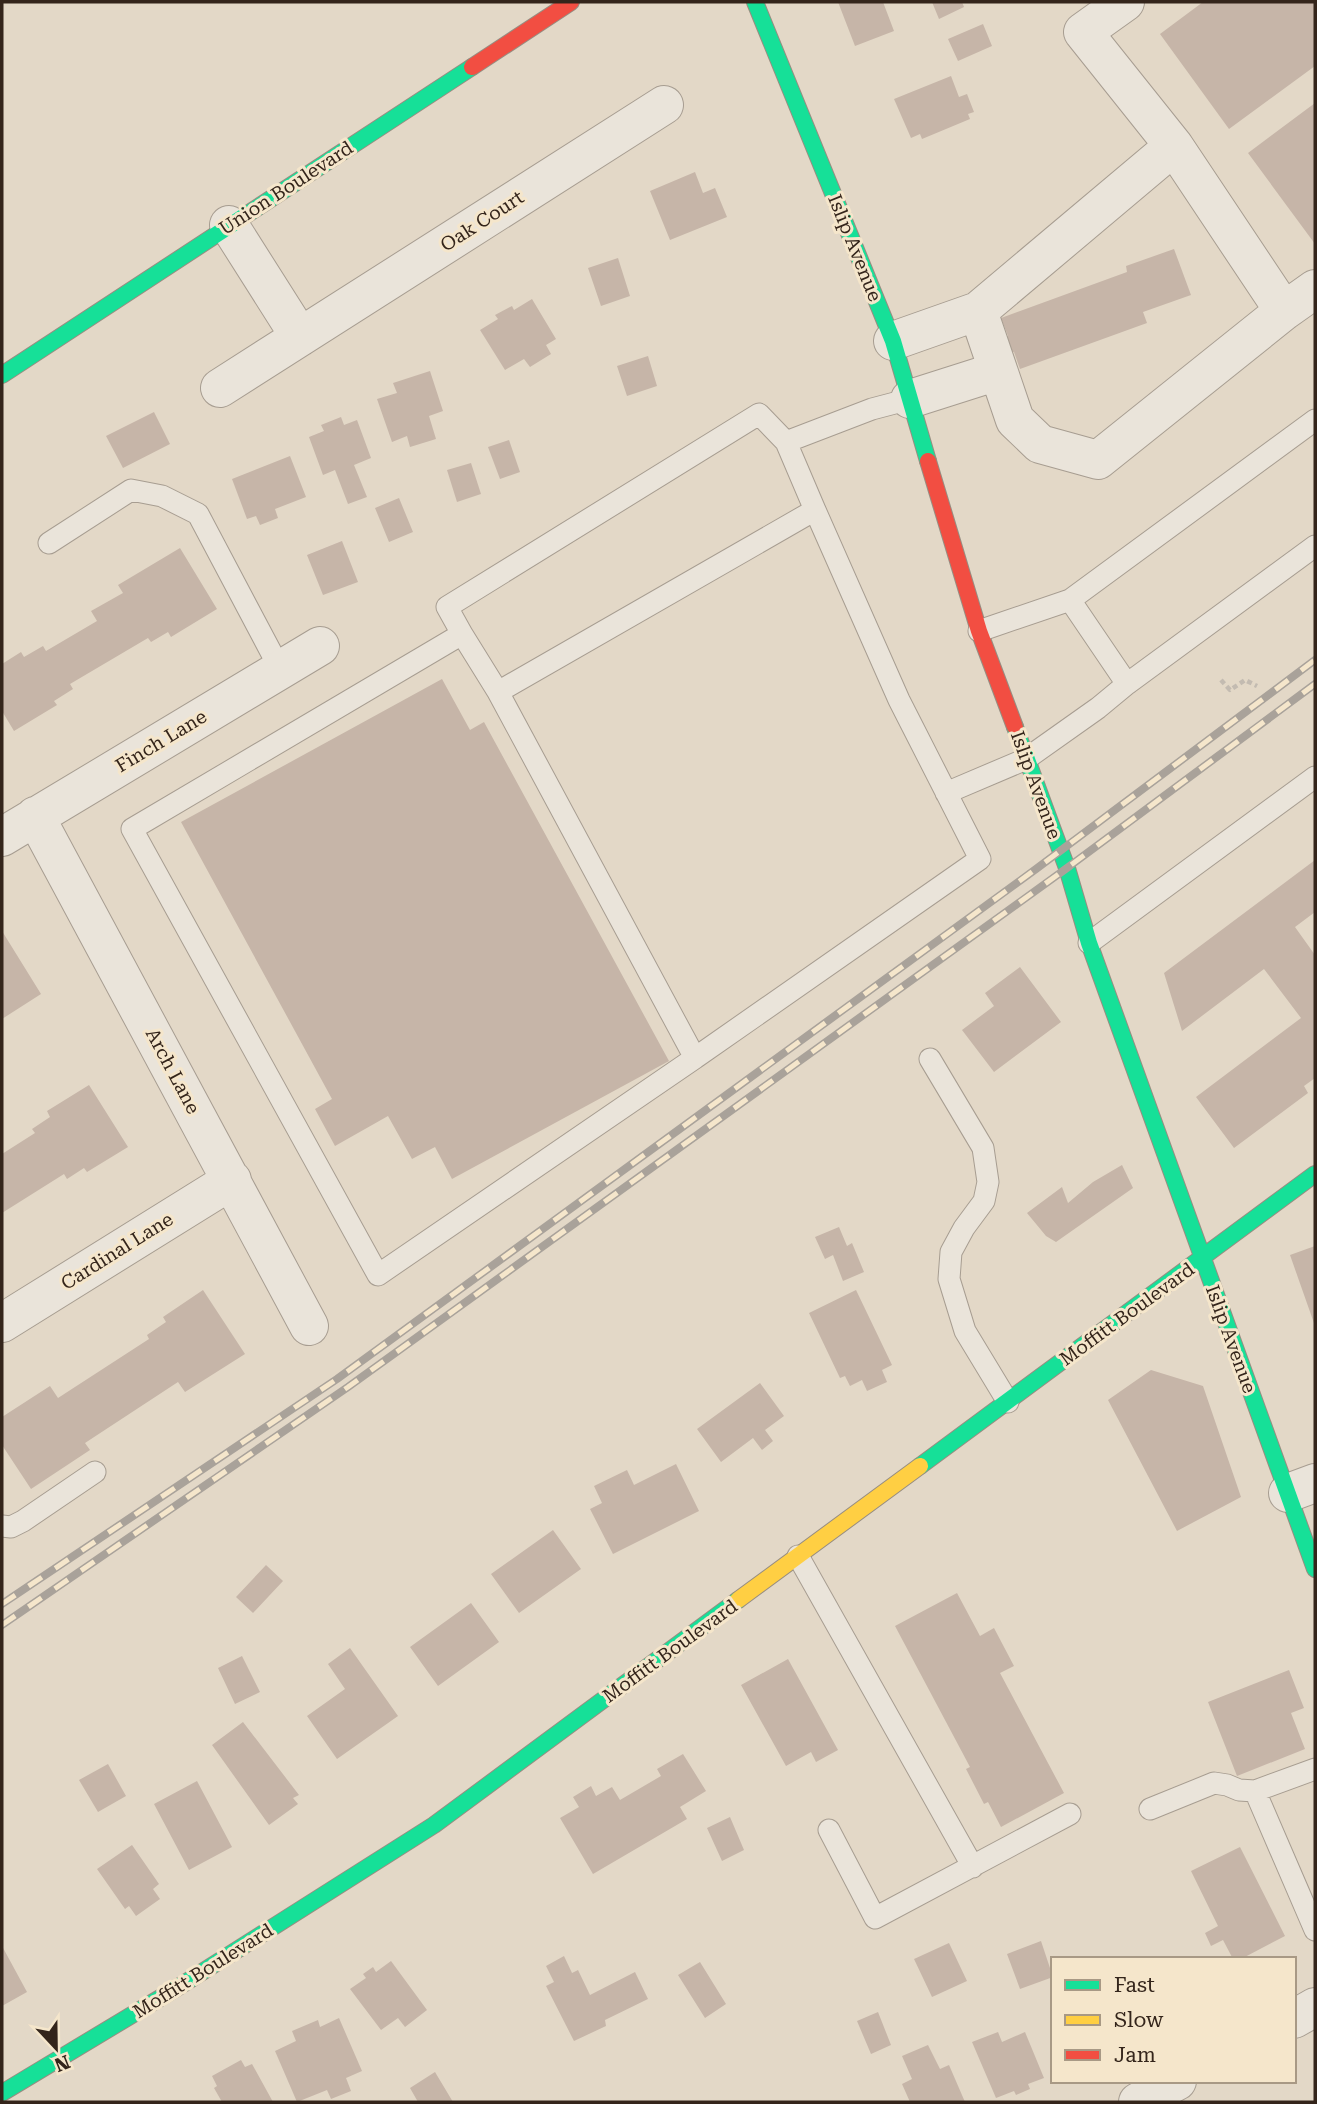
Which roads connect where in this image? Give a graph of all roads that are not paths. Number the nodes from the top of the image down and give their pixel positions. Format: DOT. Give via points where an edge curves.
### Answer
graph roads {
  1 [pos="571,2"];
  2 [pos="755,2"];
  3 [pos="1125,2"];
  4 [pos="664,105"];
  5 [pos="1174,146"];
  6 [pos="229,225"];
  7 [pos="1315,289"];
  8 [pos="978,311"];
  9 [pos="1284,312"];
  10 [pos="300,337"];
  11 [pos="893,341"];
  12 [pos="998,371"];
  13 [pos="2,375"];
  14 [pos="220,388"];
  15 [pos="910,399"];
  16 [pos="1315,421"];
  17 [pos="786,442"];
  18 [pos="815,510"];
  19 [pos="49,543"];
  20 [pos="1315,547"];
  21 [pos="1070,600"];
  22 [pos="979,631"];
  23 [pos="462,634"];
  24 [pos="320,646"];
  25 [pos="280,669"];
  26 [pos="1127,684"];
  27 [pos="498,692"];
  28 [pos="1026,759"];
  29 [pos="1315,777"];
  30 [pos="946,793"];
  31 [pos="35,816"];
  32 [pos="2,837"];
  33 [pos="1089,943"];
  34 [pos="695,1058"];
  35 [pos="930,1059"];
  36 [pos="1315,1174"];
  37 [pos="232,1180"];
  38 [pos="1202,1259"];
  39 [pos="2,1323"];
  40 [pos="309,1326"];
  41 [pos="1009,1402"];
  42 [pos="95,1472"];
  43 [pos="1301,1488"];
  44 [pos="2,1526"];
  45 [pos="798,1556"];
  46 [pos="1315,1569"];
  47 [pos="1315,1769"];
  48 [pos="1255,1791"];
  49 [pos="1150,1809"];
  50 [pos="1070,1814"];
  51 [pos="829,1830"];
  52 [pos="973,1867"];
  53 [pos="1315,1930"];
  54 [pos="1315,2007"];
  55 [pos="1296,2018"];
  56 [pos="1173,2083"];
  57 [pos="2,2093"];
  58 [pos="1138,2102"];
  1 -- 6 [label="main road, Union Boulevard"];
  2 -- 11 [label="main road, Islip Avenue"];
  3 -- 5 [label="street" via="1083,32"];
  4 -- 10 [label="street, Oak Court"];
  5 -- 8 [label="street"];
  5 -- 9 [label="street"];
  6 -- 10 [label="street"];
  6 -- 13 [label="main road, Union Boulevard"];
  7 -- 9 [label="street"];
  8 -- 11 [label="street"];
  8 -- 12 [label="street"];
  9 -- 12 [label="street" via="1098,460 1040,444 1015,420"];
  10 -- 14 [label="street, Oak Court"];
  11 -- 15 [label="main road, Islip Avenue"];
  12 -- 15 [label="street"];
  15 -- 17 [label="lane"];
  15 -- 22 [label="main road, Islip Avenue"];
  16 -- 21 [label="lane"];
  17 -- 18 [label="lane"];
  17 -- 23 [label="lane" via="759,414 447,607"];
  18 -- 27 [label="lane"];
  18 -- 30 [label="lane"];
  19 -- 25 [label="lane" via="131,490 162,496 198,514"];
  20 -- 26 [label="lane"];
  21 -- 22 [label="lane"];
  21 -- 26 [label="lane"];
  22 -- 28 [label="main road, Islip Avenue"];
  23 -- 27 [label="lane"];
  23 -- 34 [label="lane" via="132,829 378,1275"];
  24 -- 25 [label="street, Finch Lane"];
  25 -- 31 [label="street, Finch Lane"];
  26 -- 28 [label="lane"];
  27 -- 34 [label="lane"];
  28 -- 30 [label="lane"];
  28 -- 33 [label="main road, Islip Avenue"];
  29 -- 33 [label="lane"];
  30 -- 34 [label="lane" via="980,859"];
  31 -- 32 [label="street, Finch Lane"];
  31 -- 37 [label="street, Arch Lane"];
  33 -- 38 [label="main road, Islip Avenue"];
  35 -- 41 [label="lane" via="983,1148 988,1182 984,1201 951,1252 949,1279 965,1331"];
  36 -- 38 [label="main road, Moffitt Boulevard"];
  37 -- 39 [label="street, Cardinal Lane"];
  37 -- 40 [label="street, Arch Lane"];
  38 -- 41 [label="main road, Moffitt Boulevard"];
  38 -- 43 [label="main road, Islip Avenue"];
  41 -- 45 [label="main road, Moffitt Boulevard"];
  42 -- 44 [label="lane" via="23,1521"];
  43 -- 46 [label="main road, Islip Avenue"];
  45 -- 52 [label="lane"];
  45 -- 57 [label="main road, Moffitt Boulevard" via="434,1825"];
  47 -- 48 [label="lane"];
  48 -- 49 [label="lane" via="1214,1783"];
  48 -- 53 [label="lane"];
  50 -- 52 [label="lane"];
  51 -- 52 [label="lane" via="875,1918"];
  54 -- 55 [label="street"];
  56 -- 58 [label="street"];
}
